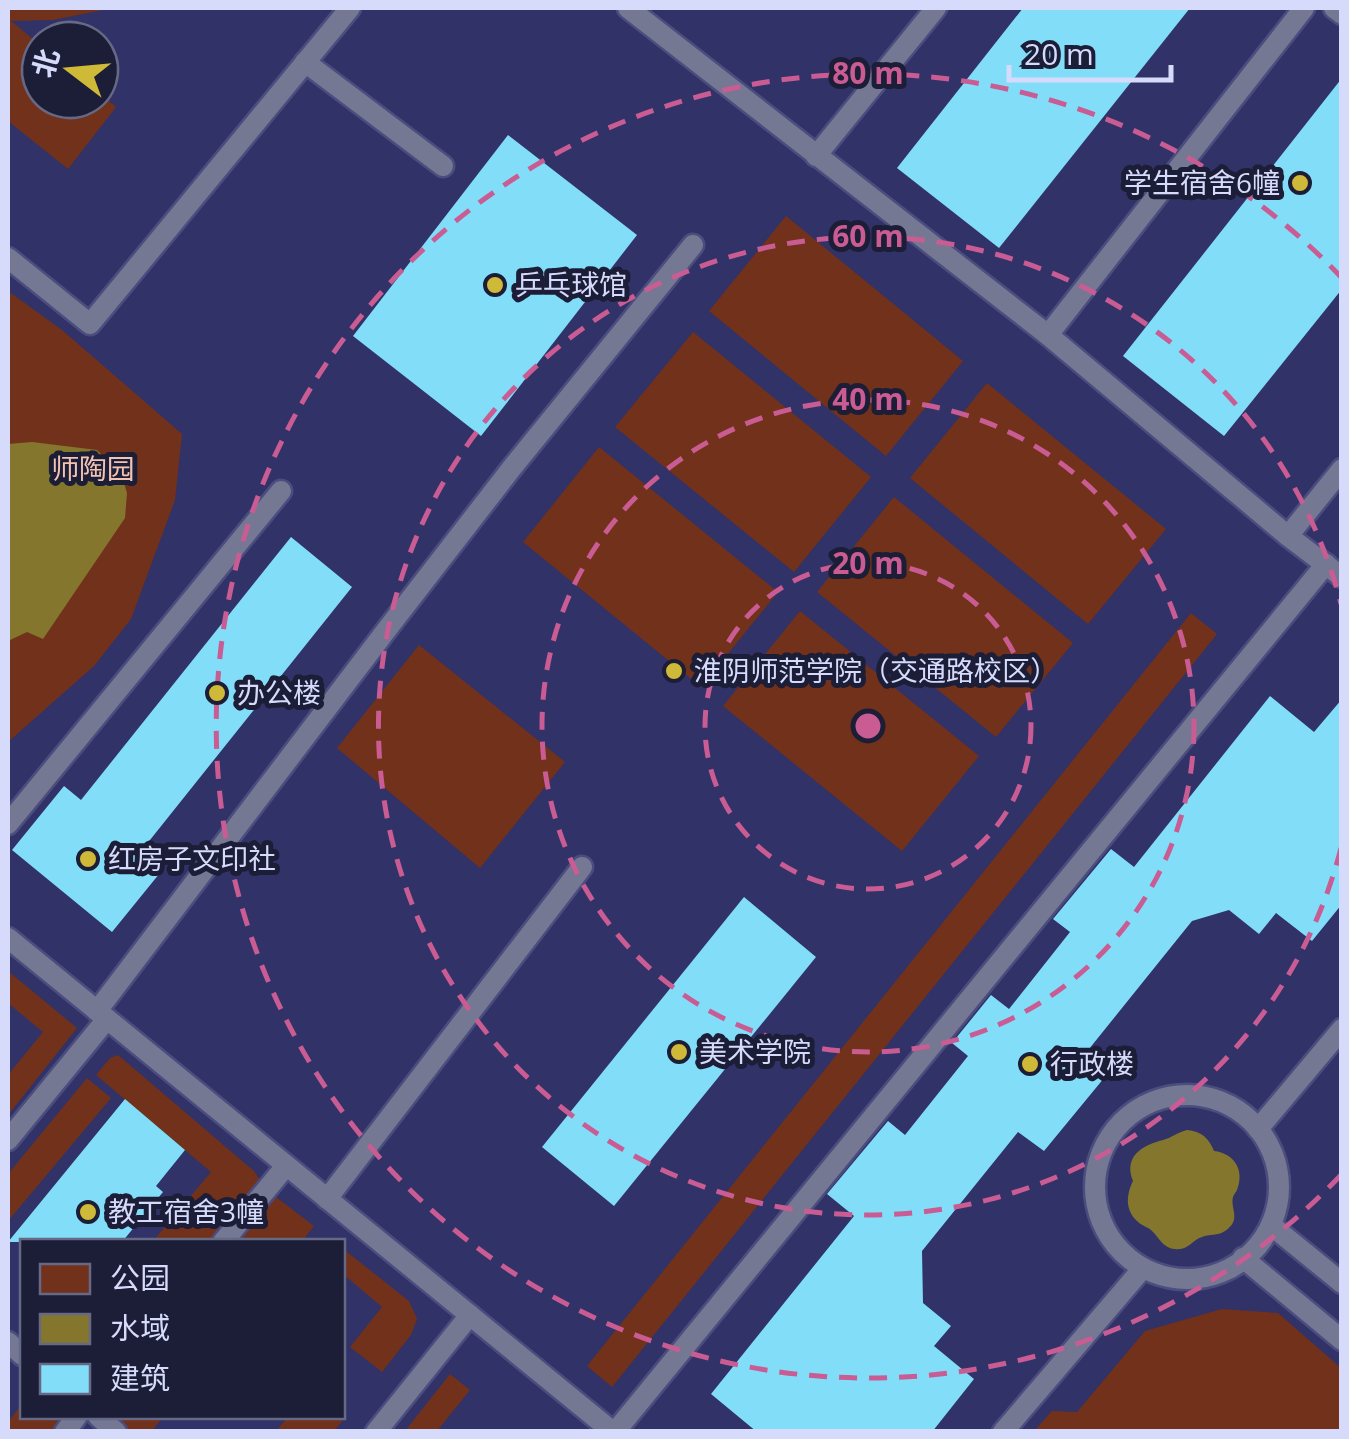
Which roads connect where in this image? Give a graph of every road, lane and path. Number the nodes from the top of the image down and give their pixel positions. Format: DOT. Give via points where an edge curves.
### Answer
graph roads {
  1 [pos="350,8"];
  2 [pos="628,8"];
  3 [pos="936,8"];
  4 [pos="1304,8"];
  5 [pos="1334,8"];
  6 [pos="1342,14"];
  7 [pos="306,62"];
  8 [pos="816,156"];
  9 [pos="443,166"];
  10 [pos="693,245"];
  11 [pos="8,258"];
  12 [pos="1048,335"];
  13 [pos="1342,470"];
  14 [pos="281,492"];
  15 [pos="1288,536"];
  16 [pos="1334,570"];
  17 [pos="8,824"];
  18 [pos="582,868"];
  19 [pos="8,938"];
  20 [pos="102,1015"];
  21 [pos="1342,1029"];
  22 [pos="1258,1129"];
  23 [pos="8,1140"];
  24 [pos="286,1166"];
  25 [pos="327,1199"];
  26 [pos="1272,1226"];
  27 [pos="225,1239"];
  28 [pos="1243,1258"];
  29 [pos="1144,1268"];
  30 [pos="1342,1283"];
  31 [pos="470,1314"];
  32 [pos="1342,1340"];
  33 [pos="376,1432"];
  34 [pos="614,1432"];
  35 [pos="1003,1432"];
  1 -- 7 [label="lane"];
  2 -- 8 [label="lane"];
  3 -- 8 [label="lane"];
  4 -- 12 [label="lane"];
  5 -- 6 [label="lane"];
  7 -- 9 [label="lane"];
  7 -- 11 [label="lane" via="90,324"];
  8 -- 12 [label="lane"];
  10 -- 20 [label="lane" via="455,541"];
  12 -- 15 [label="lane"];
  13 -- 15 [label="lane"];
  14 -- 17 [label="lane"];
  15 -- 16 [label="lane"];
  16 -- 34 [label="lane"];
  18 -- 25 [label="lane"];
  19 -- 20 [label="lane"];
  20 -- 23 [label="lane"];
  20 -- 24 [label="lane"];
  21 -- 22 [label="lane"];
  22 -- 26 [label="lane" via="1276,1162 1280,1191"];
  22 -- 29 [label="lane" via="1217,1099 1188,1094 1146,1105 1112,1133 1098,1162 1094,1193 1102,1224 1119,1250"];
  24 -- 25 [label="lane"];
  24 -- 27 [label="lane"];
  25 -- 31 [label="lane"];
  26 -- 28 [label="lane"];
  26 -- 30 [label="lane"];
  28 -- 29 [label="lane" via="1204,1278 1172,1278"];
  28 -- 32 [label="lane"];
  29 -- 35 [label="lane"];
  31 -- 33 [label="lane"];
  31 -- 34 [label="lane"];
}
